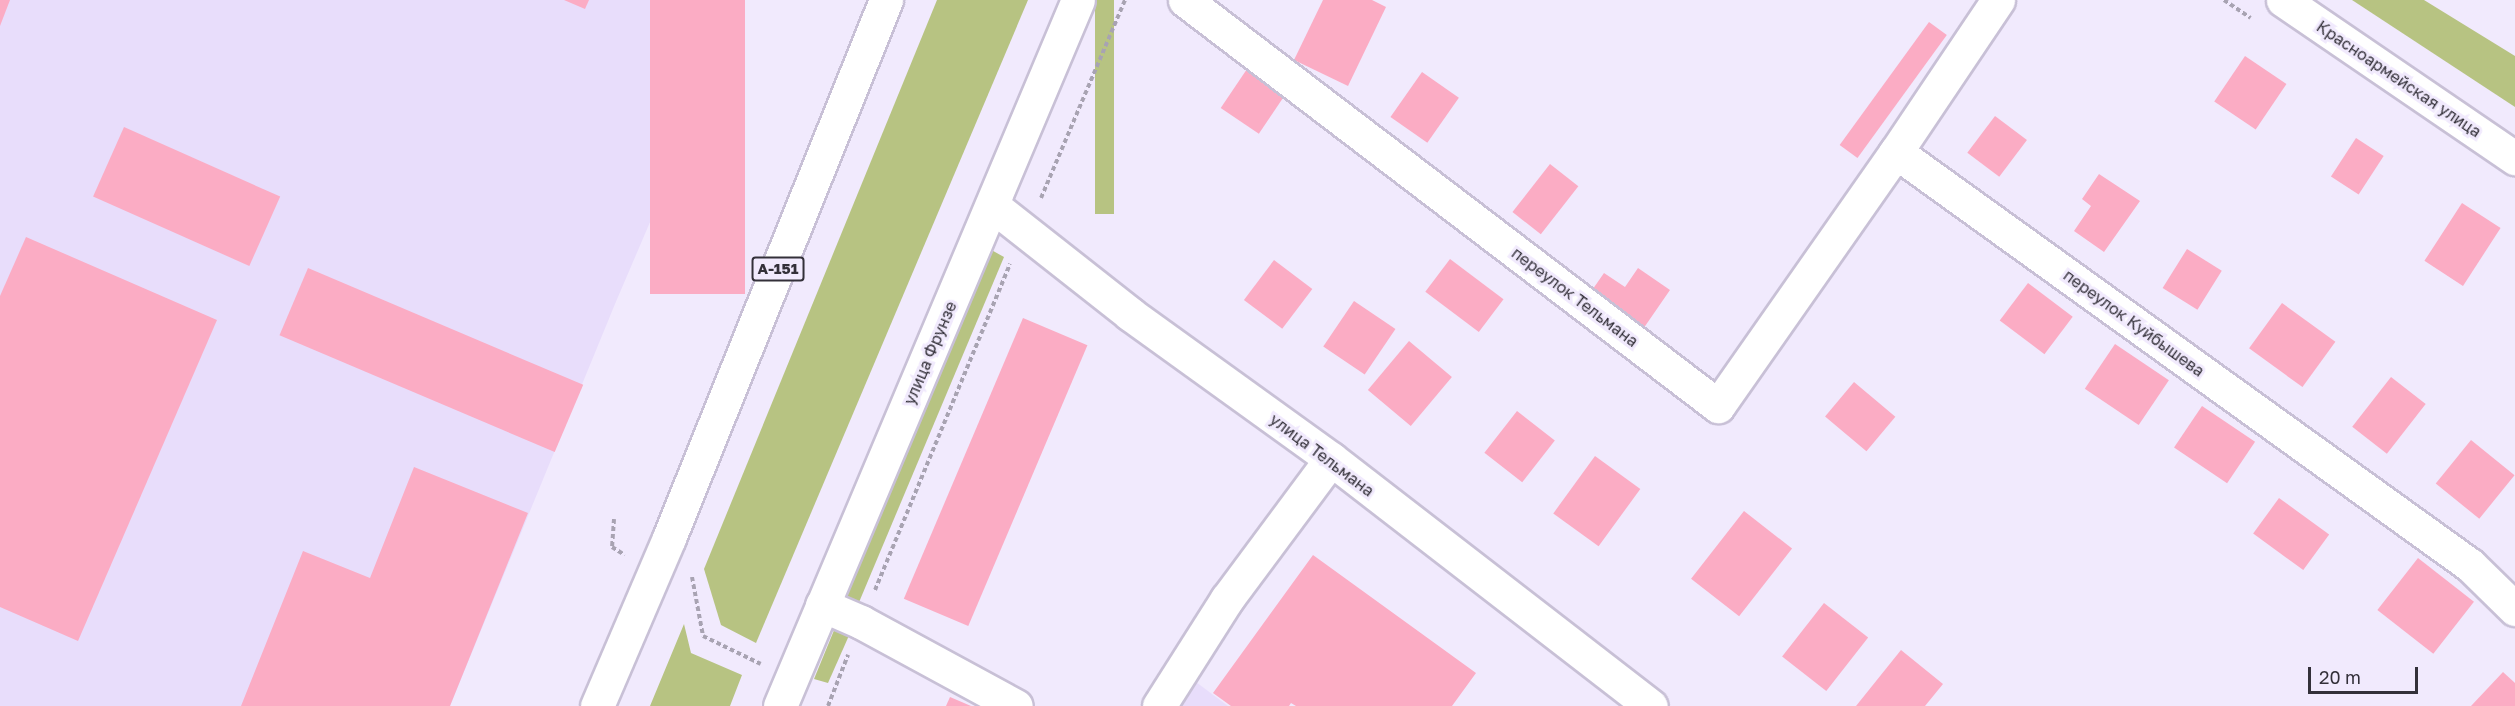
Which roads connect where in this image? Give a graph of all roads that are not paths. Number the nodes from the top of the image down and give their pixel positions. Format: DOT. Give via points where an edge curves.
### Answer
graph roads {
  1 [pos="886,0"];
  2 [pos="1078,0"];
  3 [pos="1185,0"];
  4 [pos="1998,0"];
  5 [pos="2283,0"];
  6 [pos="1896,152"];
  7 [pos="2515,158"];
  8 [pos="993,206"];
  9 [pos="1331,459"];
  10 [pos="822,605"];
  11 [pos="2515,609"];
  12 [pos="597,706"];
  13 [pos="780,706"];
  14 [pos="1016,706"];
  15 [pos="1159,706"];
  16 [pos="1651,706"];
  1 -- 12 [label="main road, А-151"];
  2 -- 8 [label="main road, улица Фрунзе"];
  3 -- 6 [label="main road, переулок Тельмана" via="1718,406"];
  4 -- 6 [label="main road"];
  5 -- 7 [label="main road, Красноармейская улица"];
  6 -- 11 [label="main road, переулок Куйбышева" via="2470,564"];
  8 -- 9 [label="main road, улица Тельмана" via="1130,314"];
  8 -- 10 [label="main road, улица Фрунзе"];
  9 -- 15 [label="main road" via="1227,599"];
  9 -- 16 [label="main road, улица Тельмана"];
  10 -- 13 [label="main road, улица Фрунзе"];
  10 -- 14 [label="main road"];
}
